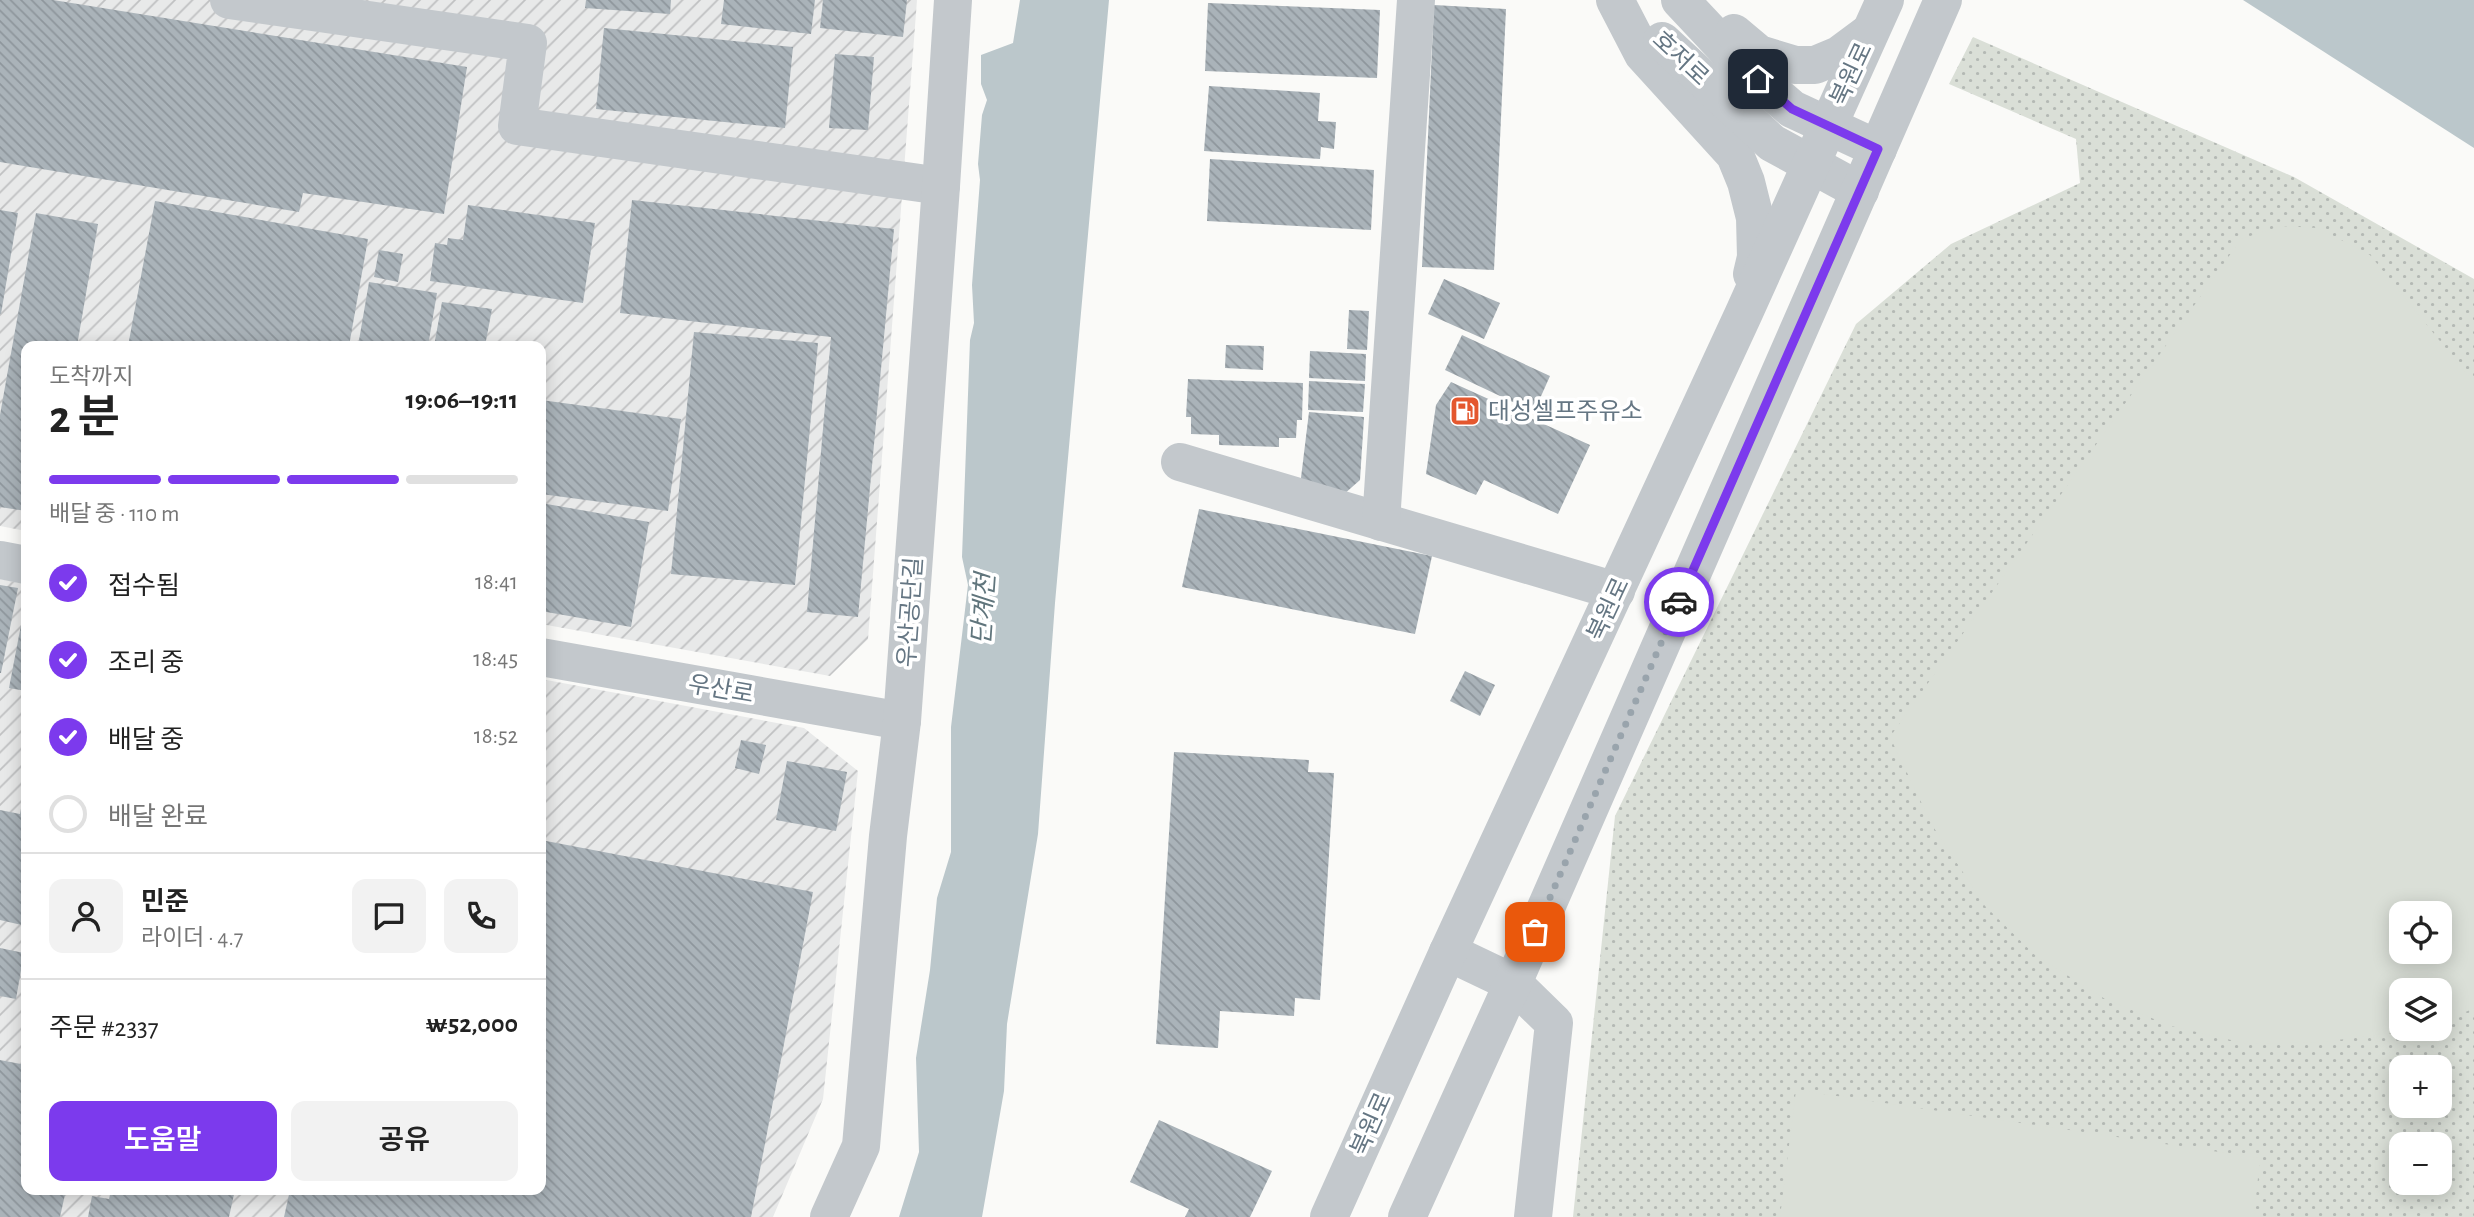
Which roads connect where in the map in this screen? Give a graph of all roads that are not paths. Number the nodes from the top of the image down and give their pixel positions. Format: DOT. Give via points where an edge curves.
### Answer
graph roads {
  1 [pos="229,0"];
  2 [pos="953,0"];
  3 [pos="1416,0"];
  4 [pos="1616,0"];
  5 [pos="1680,0"];
  6 [pos="1693,0"];
  7 [pos="1940,7"];
  8 [pos="1877,16"];
  9 [pos="1827,126"];
  10 [pos="1878,149"];
  11 [pos="1811,165"];
  12 [pos="942,186"];
  13 [pos="1860,191"];
  14 [pos="1743,315"];
  15 [pos="1180,462"];
  16 [pos="1381,522"];
  17 [pos="0,560"];
  18 [pos="21,564"];
  19 [pos="1616,591"];
  20 [pos="546,658"];
  21 [pos="902,721"];
  22 [pos="1448,953"];
  23 [pos="1513,983"];
  24 [pos="829,1217"];
  25 [pos="1329,1217"];
  26 [pos="1407,1217"];
  27 [pos="1533,1217"];
  1 -- 12 [label="street" via="528,43 517,126"];
  2 -- 12 [label="street, 우산공단길"];
  3 -- 16 [label="street"];
  4 -- 11 [label="street, 호저로" via="1772,144"];
  4 -- 14 [label="street" via="1643,54 1735,155 1746,182 1755,218 1756,257"];
  5 -- 9 [label="street, 호저로" via="1741,65 1792,109"];
  6 -- 8 [label="street" via="1759,54 1795,65 1815,65 1839,55"];
  7 -- 10 [label="street"];
  8 -- 9 [label="street, 북원로"];
  9 -- 10 [label="street, 호저로"];
  9 -- 11 [label="street, 북원로"];
  10 -- 13 [label="street"];
  11 -- 13 [label="street, 호저로"];
  11 -- 14 [label="street, 북원로"];
  12 -- 21 [label="street, 우산공단길"];
  13 -- 23 [label="street"];
  14 -- 19 [label="street, 북원로"];
  15 -- 16 [label="street"];
  16 -- 19 [label="street"];
  17 -- 18 [label="street"];
  19 -- 22 [label="street, 북원로"];
  20 -- 21 [label="street, 우산로"];
  21 -- 24 [label="street, 우산공단길" via="861,1146"];
  22 -- 23 [label="street"];
  22 -- 25 [label="street, 북원로"];
  23 -- 26 [label="street"];
  23 -- 27 [label="street" via="1555,1023"];
}
